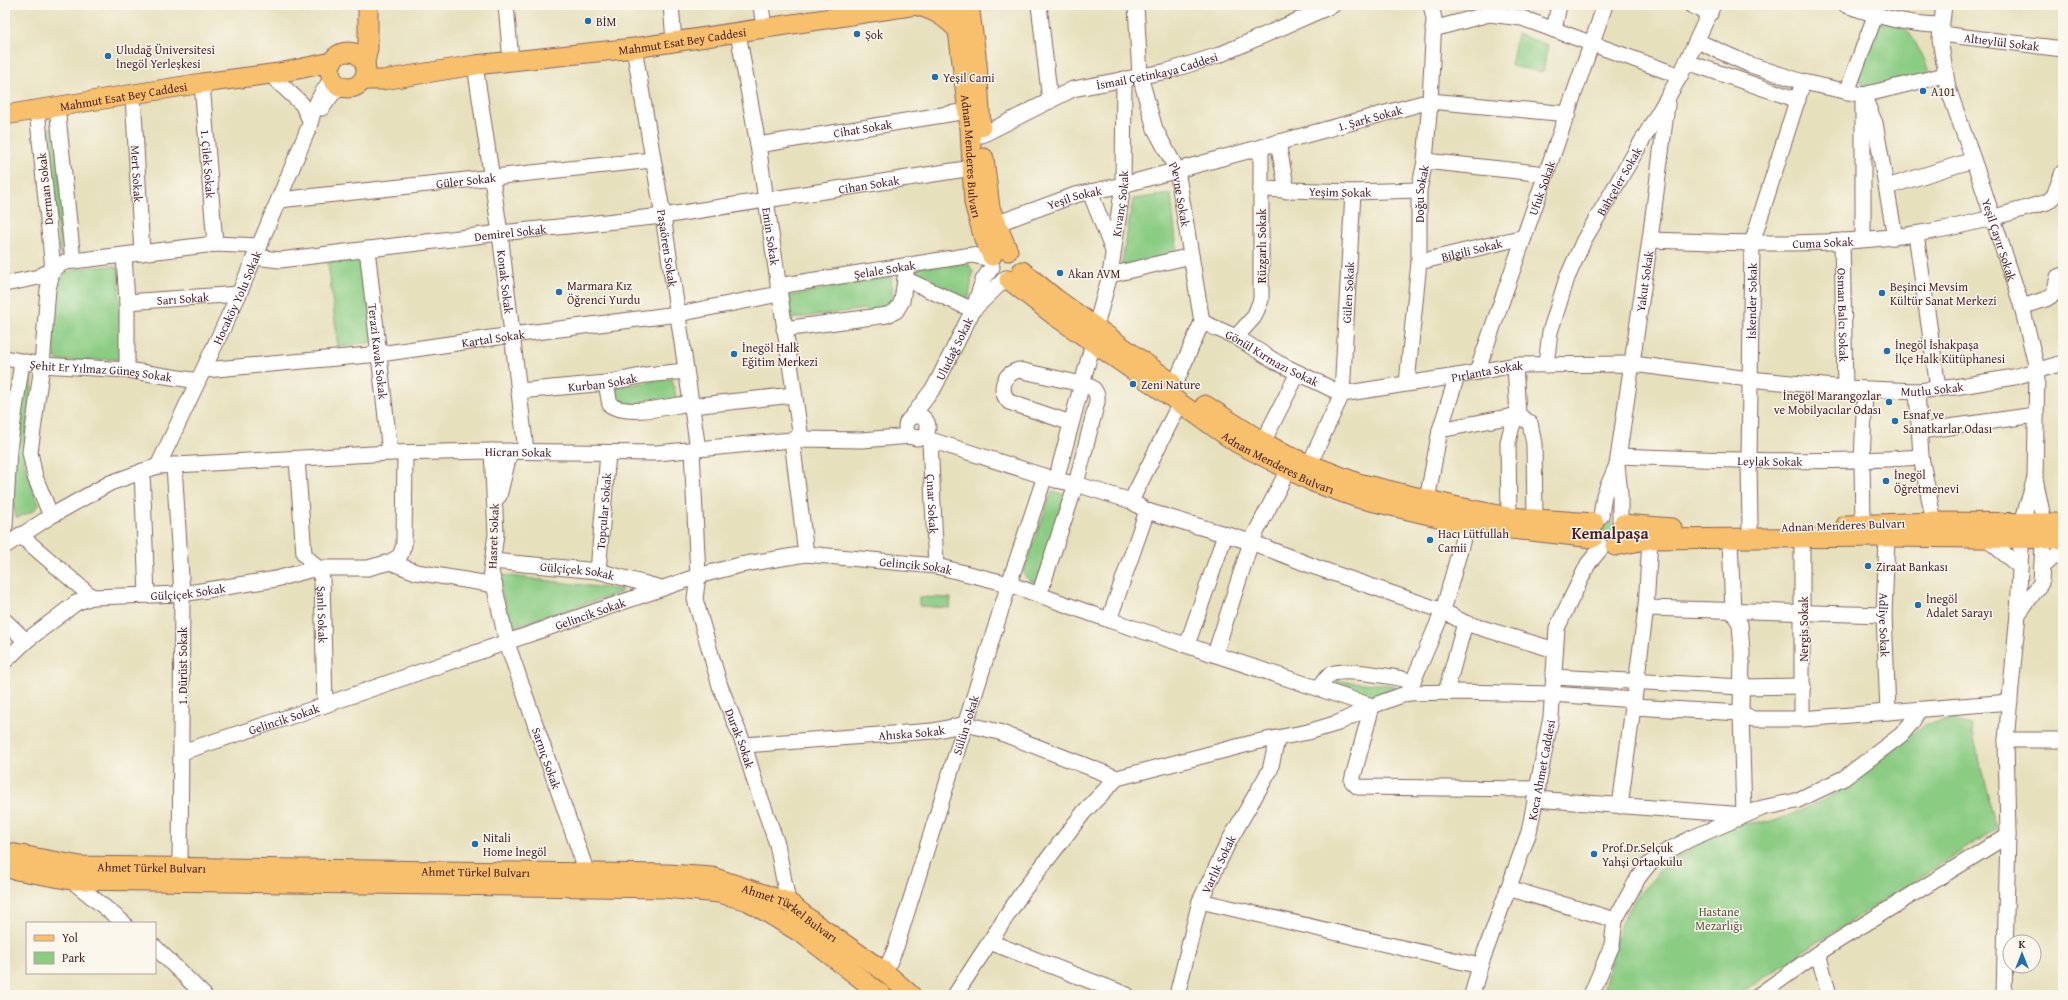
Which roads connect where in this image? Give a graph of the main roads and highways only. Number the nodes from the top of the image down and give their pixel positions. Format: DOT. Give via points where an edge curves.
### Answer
graph roads {
  1 [pos="367,5"];
  2 [pos="916,5"];
  3 [pos="955,5"];
  4 [pos="969,5"];
  5 [pos="958,32"];
  6 [pos="364,69"];
  7 [pos="336,71"];
  8 [pos="241,78"];
  9 [pos="5,115"];
  10 [pos="1003,266"];
  11 [pos="1094,334"];
  12 [pos="1622,522"];
  13 [pos="2063,523"];
  14 [pos="2022,531"];
  15 [pos="2044,531"];
  16 [pos="1601,534"];
  17 [pos="2063,539"];
  18 [pos="5,852"];
  19 [pos="5,868"];
  20 [pos="882,995"];
  21 [pos="911,995"];
  1 -- 6 [label="main road" via="368,49"];
  1 -- 7 [label="main road" via="353,44"];
  2 -- 5 [label="main road" via="932,9 947,19"];
  2 -- 6 [label="main road, Mahmut Esat Bey Caddesi" via="634,48 475,65 383,80"];
  3 -- 5 [label="main road, Adnan Menderes Bulvarı"];
  4 -- 10 [label="main road, Adnan Menderes Bulvarı" via="990,208 996,224"];
  5 -- 10 [label="main road, Adnan Menderes Bulvarı" via="970,129 974,203 984,239"];
  6 -- 7 [label="main road" via="354,86"];
  6 -- 7 [label="main road" via="362,58 351,52"];
  7 -- 8 [label="main road" via="279,73"];
  7 -- 8 [label="main road" via="276,80"];
  8 -- 9 [label="main road, Mahmut Esat Bey Caddesi"];
  10 -- 11 [label="main road, Adnan Menderes Bulvarı"];
  11 -- 16 [label="main road, Adnan Menderes Bulvarı" via="1263,442 1309,465 1358,483 1427,500 1509,517 1535,519"];
  11 -- 16 [label="main road, Adnan Menderes Bulvarı" via="1180,403 1237,443 1313,482 1358,498 1467,524"];
  12 -- 14 [label="main road, Adnan Menderes Bulvarı" via="1657,528 1750,528 1934,522"];
  12 -- 16 [label="main road, Adnan Menderes Bulvarı" via="1612,515"];
  12 -- 16 [label="main road" via="1625,534 1620,543"];
  13 -- 15 [label="main road, Adnan Menderes Bulvarı"];
  14 -- 15 [label="main road, Adnan Menderes Bulvarı"];
  14 -- 16 [label="main road, Adnan Menderes Bulvarı" via="1988,539 1650,539"];
  15 -- 17 [label="main road, Adnan Menderes Bulvarı"];
  18 -- 21 [label="main road, Ahmet Türkel Bulvarı" via="80,866 712,876 788,902 885,972"];
  19 -- 20 [label="main road, Ahmet Türkel Bulvarı" via="71,880 664,888 719,893 748,901 778,918"];
}
